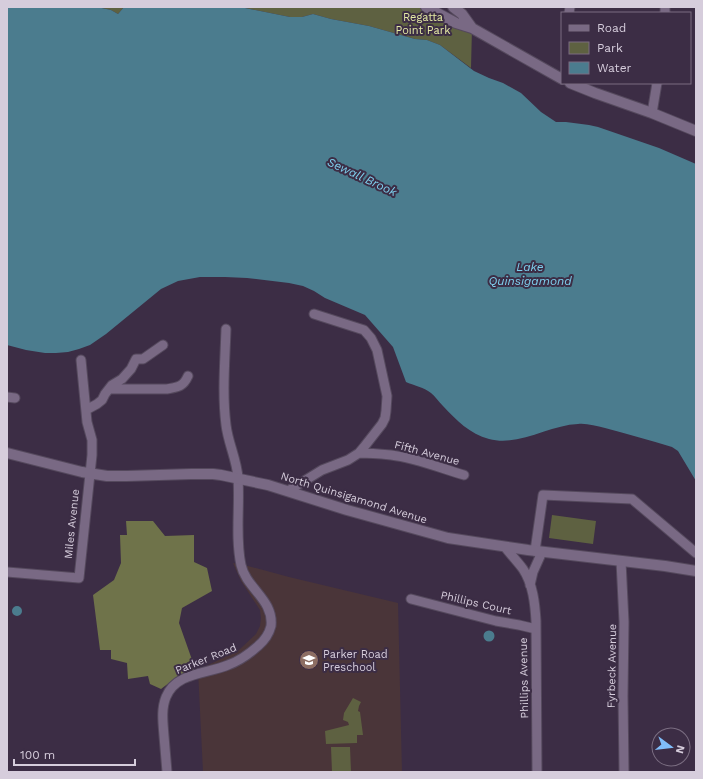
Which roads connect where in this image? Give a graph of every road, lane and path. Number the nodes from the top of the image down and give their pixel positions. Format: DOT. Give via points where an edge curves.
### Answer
graph roads {
  1 [pos="426,7"];
  2 [pos="453,7"];
  3 [pos="464,10"];
  4 [pos="456,23"];
  5 [pos="472,28"];
  6 [pos="561,78"];
  7 [pos="572,84"];
  8 [pos="657,84"];
  9 [pos="652,113"];
  10 [pos="696,131"];
  11 [pos="314,314"];
  12 [pos="226,328"];
  13 [pos="163,344"];
  14 [pos="81,360"];
  15 [pos="188,376"];
  16 [pos="109,389"];
  17 [pos="86,410"];
  18 [pos="7,453"];
  19 [pos="359,453"];
  20 [pos="90,473"];
  21 [pos="464,475"];
  22 [pos="238,479"];
  23 [pos="288,491"];
  24 [pos="505,547"];
  25 [pos="539,551"];
  26 [pos="696,553"];
  27 [pos="621,560"];
  28 [pos="696,571"];
  29 [pos="7,572"];
  30 [pos="530,585"];
  31 [pos="411,599"];
  32 [pos="536,629"];
  33 [pos="167,772"];
  34 [pos="537,772"];
  35 [pos="624,772"];
  1 -- 4 [label="main road"];
  2 -- 3 [label="main road"];
  3 -- 4 [label="street"];
  3 -- 5 [label="main road"];
  4 -- 5 [label="main road"];
  5 -- 6 [label="main road"];
  7 -- 9 [label="main road"];
  8 -- 9 [label="street"];
  9 -- 10 [label="main road"];
  11 -- 19 [label="street" via="364,330 377,350 387,396 385,418"];
  12 -- 22 [label="street, Parker Road" via="226,426 237,464"];
  13 -- 16 [label="street" via="136,360 122,379"];
  14 -- 17 [label="street, Miles Avenue"];
  15 -- 16 [label="street" via="186,382 175,388"];
  16 -- 17 [label="street" via="102,400"];
  17 -- 20 [label="street, Miles Avenue" via="92,445"];
  18 -- 20 [label="main road, North Quinsigamond Avenue"];
  19 -- 21 [label="street, Fifth Avenue" via="400,457"];
  19 -- 23 [label="street" via="322,470"];
  20 -- 22 [label="main road, North Quinsigamond Avenue" via="107,476 213,474"];
  20 -- 29 [label="street, Miles Avenue" via="79,578"];
  22 -- 23 [label="main road, North Quinsigamond Avenue"];
  22 -- 33 [label="street, Parker Road" via="241,567 246,578 268,607 270,628 260,643 239,661 192,675 172,687 162,709"];
  23 -- 24 [label="main road, North Quinsigamond Avenue" via="433,534"];
  24 -- 25 [label="main road, North Quinsigamond Avenue"];
  24 -- 30 [label="street, Phillips Avenue" via="524,570"];
  25 -- 26 [label="street, Phillips Avenue" via="543,495 632,499"];
  25 -- 27 [label="main road, North Quinsigamond Avenue"];
  25 -- 30 [label="street, Phillips Avenue"];
  27 -- 28 [label="main road, North Quinsigamond Avenue"];
  27 -- 35 [label="street, Fyrbeck Avenue" via="624,622"];
  30 -- 32 [label="street, Phillips Avenue"];
  31 -- 32 [label="street, Phillips Court"];
  32 -- 34 [label="street, Phillips Avenue"];
}
